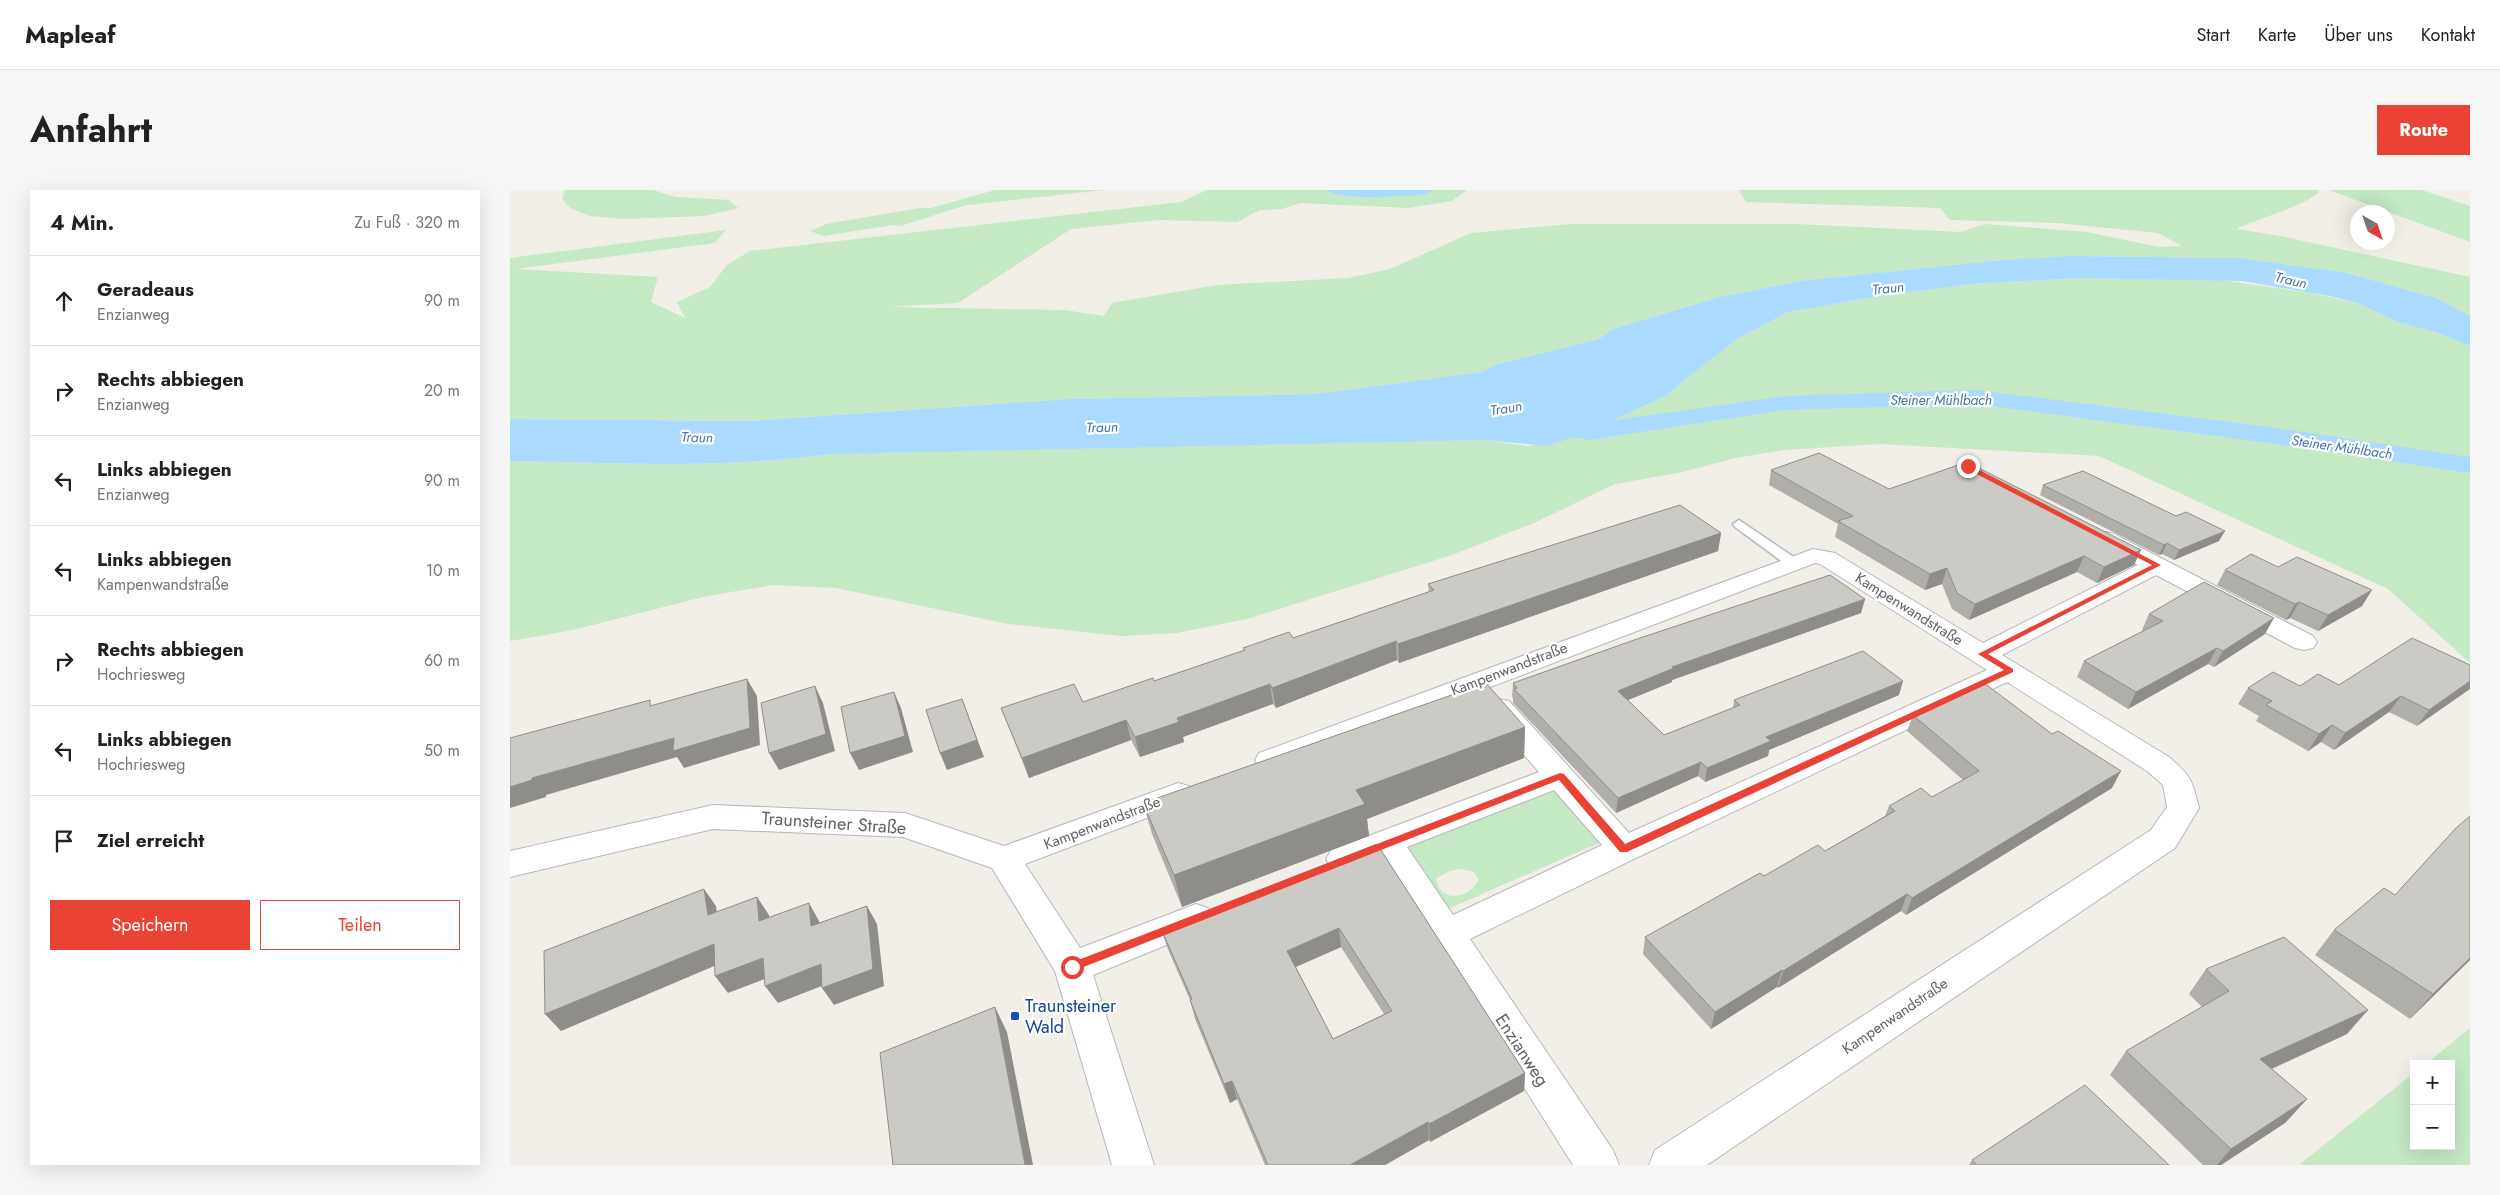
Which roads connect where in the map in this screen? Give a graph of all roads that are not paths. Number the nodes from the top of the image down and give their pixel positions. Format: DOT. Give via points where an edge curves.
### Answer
graph roads {
  1 [pos="1738,524"];
  2 [pos="2088,529"];
  3 [pos="1793,563"];
  4 [pos="2157,565"];
  5 [pos="2304,642"];
  6 [pos="1982,654"];
  7 [pos="2010,670"];
  8 [pos="1476,682"];
  9 [pos="1244,769"];
  10 [pos="1560,776"];
  11 [pos="1206,783"];
  12 [pos="1386,842"];
  13 [pos="1624,849"];
  14 [pos="1004,859"];
  15 [pos="510,864"];
  16 [pos="1312,872"];
  17 [pos="1220,908"];
  18 [pos="1447,934"];
  19 [pos="1072,967"];
  20 [pos="1133,1165"];
  21 [pos="1598,1165"];
  22 [pos="1670,1165"];
  1 -- 3 [label="lane"];
  2 -- 4 [label="street"];
  3 -- 6 [label="street, Kampenwandstraße" via="1813,556 1827,558"];
  3 -- 8 [label="street, Kampenwandstraße"];
  4 -- 5 [label="street"];
  4 -- 6 [label="street"];
  6 -- 7 [label="street, Kampenwandstraße"];
  7 -- 13 [label="street"];
  7 -- 22 [label="street, Kampenwandstraße" via="2158,764 2177,781 2184,808 2163,838"];
  8 -- 9 [label="street, Kampenwandstraße"];
  8 -- 10 [label="street"];
  10 -- 12 [label="street"];
  10 -- 13 [label="street"];
  11 -- 14 [label="street, Kampenwandstraße"];
  12 -- 16 [label="street"];
  12 -- 18 [label="street, Enzianweg"];
  13 -- 18 [label="street"];
  14 -- 15 [label="street, Traunsteiner Straße" via="906,825 713,817"];
  14 -- 19 [label="street"];
  17 -- 19 [label="street"];
  18 -- 21 [label="street, Enzianweg"];
  19 -- 20 [label="street"];
}
